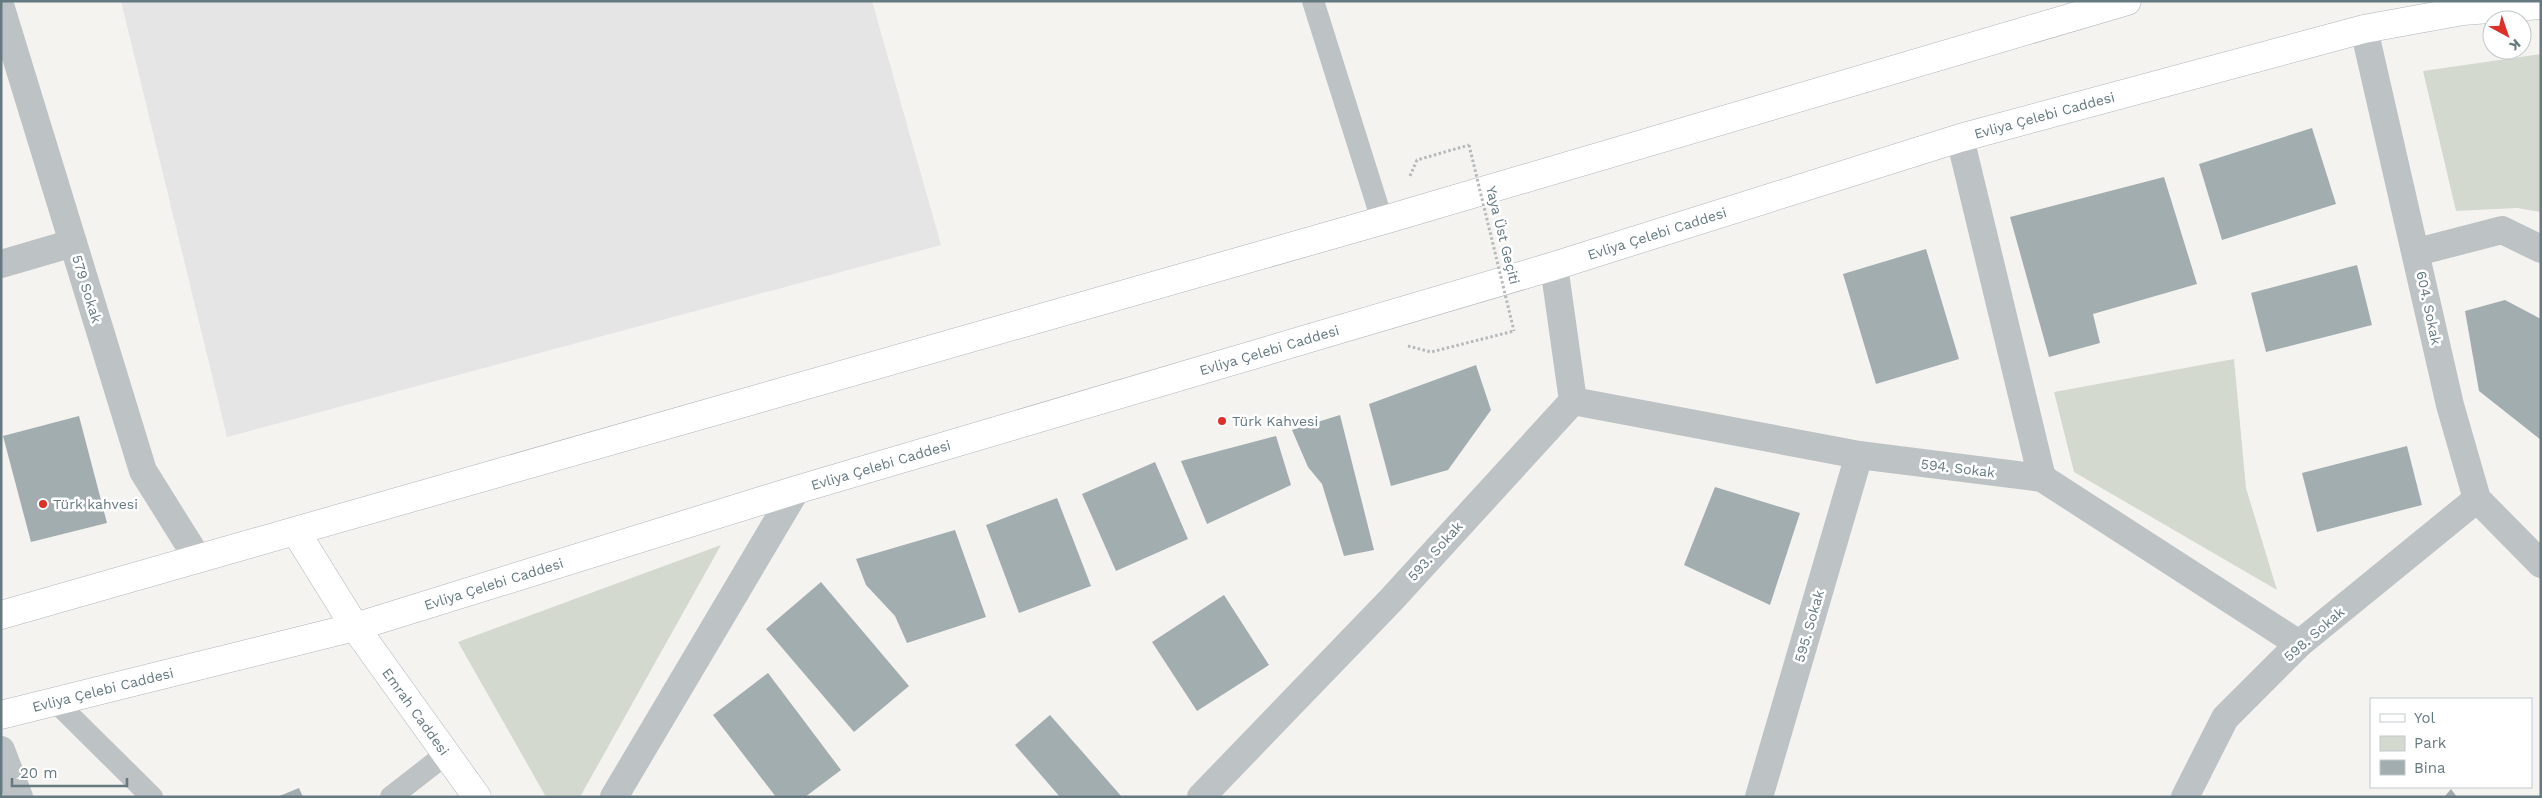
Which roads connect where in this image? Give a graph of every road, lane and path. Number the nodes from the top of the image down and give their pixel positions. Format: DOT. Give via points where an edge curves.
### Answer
graph roads {
  1 [pos="1313,1"];
  2 [pos="2127,1"];
  3 [pos="2541,5"];
  4 [pos="2,10"];
  5 [pos="2364,29"];
  6 [pos="1960,138"];
  7 [pos="1418,160"];
  8 [pos="1382,220"];
  9 [pos="73,243"];
  10 [pos="2541,249"];
  11 [pos="2417,252"];
  12 [pos="1,264"];
  13 [pos="1554,266"];
  14 [pos="1431,352"];
  15 [pos="1572,401"];
  16 [pos="1860,455"];
  17 [pos="2042,478"];
  18 [pos="796,490"];
  19 [pos="2477,499"];
  20 [pos="296,532"];
  21 [pos="198,560"];
  22 [pos="2541,564"];
  23 [pos="1,615"];
  24 [pos="355,627"];
  25 [pos="2299,644"];
  26 [pos="56,701"];
  27 [pos="1,715"];
  28 [pos="1,750"];
  29 [pos="446,754"];
  30 [pos="2188,795"];
  31 [pos="19,797"];
  32 [pos="152,797"];
  33 [pos="391,797"];
  34 [pos="477,797"];
  35 [pos="614,797"];
  36 [pos="1201,797"];
  37 [pos="1760,797"];
  1 -- 8 [label="lane"];
  2 -- 8 [label="main road"];
  3 -- 5 [label="main road, Evliya Çelebi Caddesi" via="2463,11"];
  4 -- 9 [label="street, 579 Sokak"];
  5 -- 6 [label="main road, Evliya Çelebi Caddesi"];
  5 -- 11 [label="street, 604. Sokak"];
  6 -- 13 [label="main road, Evliya Çelebi Caddesi"];
  6 -- 17 [label="street"];
  7 -- 14 [label="path, Yaya Üst Geçiti, bridge" via="1469,146 1514,331"];
  8 -- 20 [label="main road"];
  9 -- 12 [label="street"];
  9 -- 21 [label="street, 579 Sokak" via="143,471"];
  10 -- 11 [label="street" via="2502,230"];
  11 -- 19 [label="street, 604. Sokak" via="2450,404"];
  13 -- 15 [label="street"];
  13 -- 18 [label="main road, Evliya Çelebi Caddesi"];
  15 -- 16 [label="street, 594. Sokak"];
  15 -- 36 [label="street, 593. Sokak" via="1391,600"];
  16 -- 17 [label="street, 594. Sokak"];
  16 -- 37 [label="street, 595. Sokak"];
  17 -- 25 [label="street, 594. Sokak"];
  18 -- 24 [label="main road, Evliya Çelebi Caddesi"];
  18 -- 35 [label="street"];
  19 -- 22 [label="street, 604. Sokak"];
  19 -- 25 [label="street, 598. Sokak"];
  20 -- 21 [label="main road"];
  20 -- 24 [label="main road, Emrah Caddesi"];
  21 -- 23 [label="main road"];
  24 -- 26 [label="main road, Evliya Çelebi Caddesi"];
  24 -- 29 [label="main road, Emrah Caddesi"];
  25 -- 30 [label="street, 598. Sokak" via="2225,718"];
  26 -- 27 [label="main road, Evliya Çelebi Caddesi"];
  26 -- 32 [label="lane"];
  28 -- 31 [label="street"];
  29 -- 33 [label="lane"];
  29 -- 34 [label="main road, Emrah Caddesi"];
}
